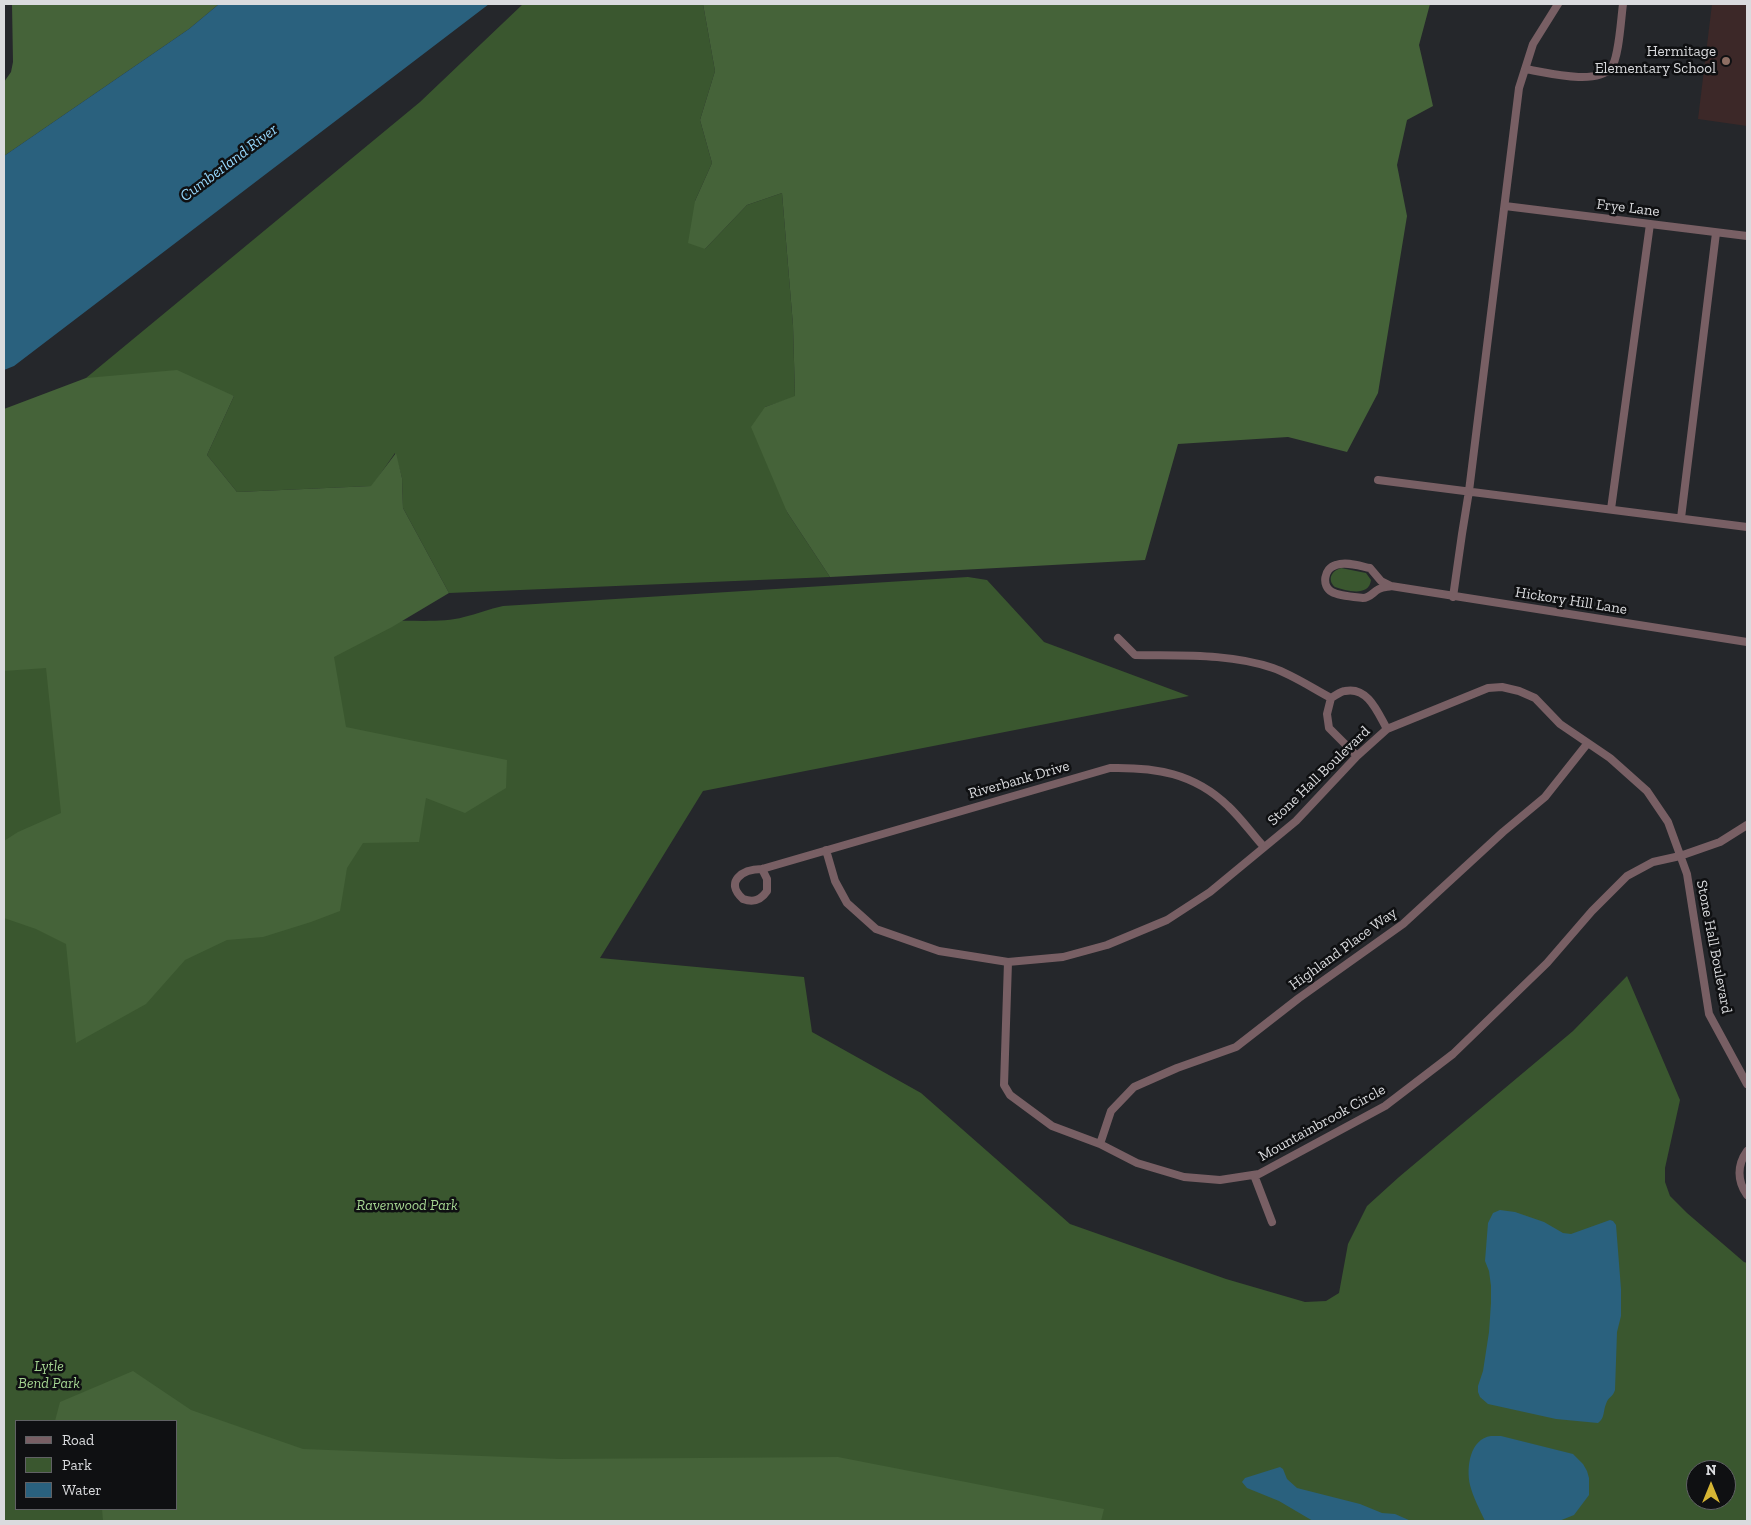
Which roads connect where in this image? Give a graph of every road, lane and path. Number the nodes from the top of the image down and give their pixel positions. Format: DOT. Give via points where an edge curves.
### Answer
graph roads {
  1 [pos="1558,4"];
  2 [pos="1623,4"];
  3 [pos="1525,69"];
  4 [pos="1505,206"];
  5 [pos="1650,224"];
  6 [pos="1716,233"];
  7 [pos="1747,236"];
  8 [pos="1378,480"];
  9 [pos="1469,491"];
  10 [pos="1611,510"];
  11 [pos="1681,518"];
  12 [pos="1747,527"];
  13 [pos="1391,586"];
  14 [pos="1454,597"];
  15 [pos="1118,638"];
  16 [pos="1747,642"];
  17 [pos="1331,698"];
  18 [pos="1387,729"];
  19 [pos="1587,744"];
  20 [pos="1357,756"];
  21 [pos="1747,825"];
  22 [pos="1264,847"];
  23 [pos="826,850"];
  24 [pos="1680,856"];
  25 [pos="762,869"];
  26 [pos="1008,962"];
  27 [pos="1747,1084"];
  28 [pos="1100,1144"];
  29 [pos="1747,1151"];
  30 [pos="1254,1174"];
  31 [pos="1747,1195"];
  32 [pos="1272,1222"];
  1 -- 3 [label="street" via="1533,44"];
  2 -- 3 [label="street" via="1616,57 1611,68 1602,74 1584,78"];
  3 -- 4 [label="street" via="1519,88"];
  4 -- 5 [label="street, Frye Lane"];
  4 -- 9 [label="street"];
  5 -- 6 [label="street, Frye Lane"];
  5 -- 10 [label="street"];
  6 -- 7 [label="street, Frye Lane"];
  6 -- 11 [label="street"];
  8 -- 9 [label="street"];
  9 -- 10 [label="street"];
  9 -- 14 [label="street"];
  10 -- 11 [label="street"];
  11 -- 12 [label="street"];
  13 -- 13 [label="street, Hickory Hill Lane" via="1381,581 1370,568 1344,563 1329,568 1325,575 1329,591 1335,594 1365,598"];
  13 -- 14 [label="street, Hickory Hill Lane"];
  14 -- 16 [label="street, Hickory Hill Lane"];
  15 -- 17 [label="street" via="1135,655 1229,658 1273,668"];
  17 -- 18 [label="street" via="1345,690 1359,691 1369,698"];
  17 -- 20 [label="street" via="1327,714 1329,728"];
  18 -- 19 [label="street, Stone Hall Boulevard" via="1488,688 1502,688 1535,698 1560,724"];
  18 -- 20 [label="street, Stone Hall Boulevard"];
  19 -- 24 [label="street, Stone Hall Boulevard" via="1610,758 1647,791 1668,822"];
  19 -- 28 [label="street, Highland Place Way" via="1545,797 1403,924 1236,1047 1134,1087 1111,1111"];
  20 -- 22 [label="street, Stone Hall Boulevard" via="1296,820"];
  21 -- 24 [label="street, Mountainbrook Circle" via="1720,842"];
  22 -- 23 [label="street, Riverbank Drive" via="1229,806 1204,787 1164,771 1137,767 1110,768"];
  22 -- 26 [label="street, Stone Hall Boulevard" via="1210,892 1167,920 1107,945 1062,957"];
  23 -- 25 [label="street, Riverbank Drive"];
  23 -- 26 [label="street, Stone Hall Boulevard" via="835,881 848,903 876,928 939,951"];
  24 -- 27 [label="street, Stone Hall Boulevard" via="1686,874 1710,1014"];
  24 -- 30 [label="street, Mountainbrook Circle" via="1653,862 1628,876 1547,963 1453,1054 1385,1106 1260,1174"];
  25 -- 25 [label="street, Riverbank Drive" via="752,869 739,875 736,888 744,899 755,901 767,891 767,879"];
  26 -- 28 [label="street, Mountainbrook Circle" via="1004,1084 1010,1095 1052,1126"];
  28 -- 30 [label="street, Mountainbrook Circle" via="1137,1163 1184,1177 1220,1180"];
  29 -- 31 [label="street" via="1739,1173"];
  30 -- 32 [label="street"];
}
